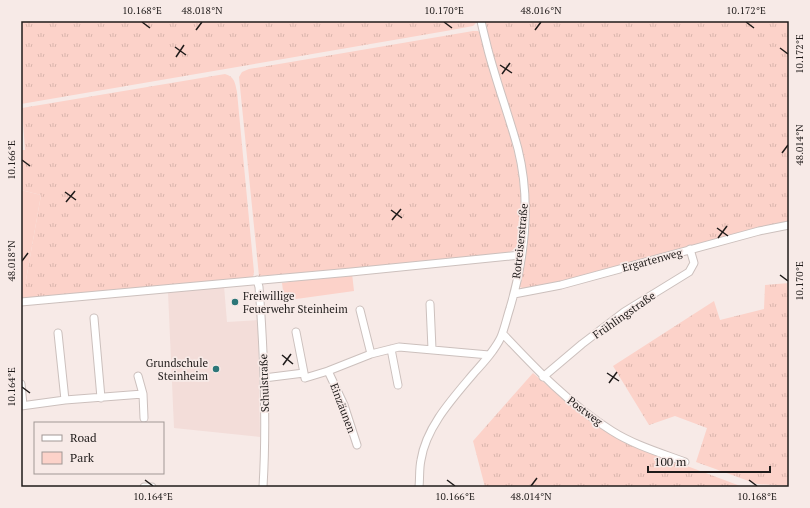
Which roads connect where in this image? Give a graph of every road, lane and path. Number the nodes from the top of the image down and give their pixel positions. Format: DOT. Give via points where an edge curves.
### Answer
graph roads {
  1 [pos="481,21"];
  2 [pos="789,225"];
  3 [pos="690,250"];
  4 [pos="521,255"];
  5 [pos="257,280"];
  6 [pos="514,294"];
  7 [pos="21,302"];
  8 [pos="430,304"];
  9 [pos="360,310"];
  10 [pos="94,318"];
  11 [pos="296,332"];
  12 [pos="58,333"];
  13 [pos="502,334"];
  14 [pos="391,349"];
  15 [pos="432,349"];
  16 [pos="371,354"];
  17 [pos="489,355"];
  18 [pos="328,372"];
  19 [pos="304,373"];
  20 [pos="138,376"];
  21 [pos="544,377"];
  22 [pos="264,378"];
  23 [pos="21,384"];
  24 [pos="398,385"];
  25 [pos="143,394"];
  26 [pos="101,398"];
  27 [pos="65,400"];
  28 [pos="22,406"];
  29 [pos="144,418"];
  30 [pos="357,445"];
  31 [pos="685,462"];
  32 [pos="144,487"];
  33 [pos="152,487"];
  34 [pos="263,487"];
  35 [pos="419,487"];
  1 -- 4 [label="street, Rotreiserstraße" via="522,166 525,204"];
  2 -- 3 [label="street, Ergartenweg"];
  3 -- 6 [label="street, Ergartenweg"];
  3 -- 21 [label="street, Frühlingstraße" via="694,263 689,272 624,312"];
  4 -- 5 [label="street"];
  4 -- 6 [label="street, Rotreiserstraße"];
  5 -- 7 [label="street"];
  5 -- 22 [label="street, Schulstraße"];
  6 -- 13 [label="street, Rotreiserstraße"];
  8 -- 15 [label="street"];
  9 -- 16 [label="street"];
  10 -- 26 [label="street"];
  11 -- 19 [label="street"];
  12 -- 27 [label="street"];
  13 -- 17 [label="street, Rotreiserstraße" via="497,346"];
  13 -- 21 [label="street, Postweg"];
  14 -- 15 [label="street, Einzäunen"];
  14 -- 16 [label="street, Einzäunen"];
  14 -- 24 [label="street"];
  15 -- 17 [label="street, Einzäunen"];
  16 -- 18 [label="street, Einzäunen"];
  17 -- 35 [label="street, Rotreiserstraße" via="437,421 421,459"];
  18 -- 19 [label="street, Einzäunen" via="305,378"];
  18 -- 30 [label="street, Einzäunen" via="344,405"];
  19 -- 22 [label="street, Einzäunen"];
  20 -- 25 [label="street"];
  21 -- 31 [label="street, Postweg" via="572,402 613,432"];
  22 -- 34 [label="street, Schulstraße"];
  23 -- 28 [label="street"];
  25 -- 26 [label="street"];
  25 -- 29 [label="street"];
  26 -- 27 [label="street"];
  27 -- 28 [label="street"];
  32 -- 33 [label="street"];
}
